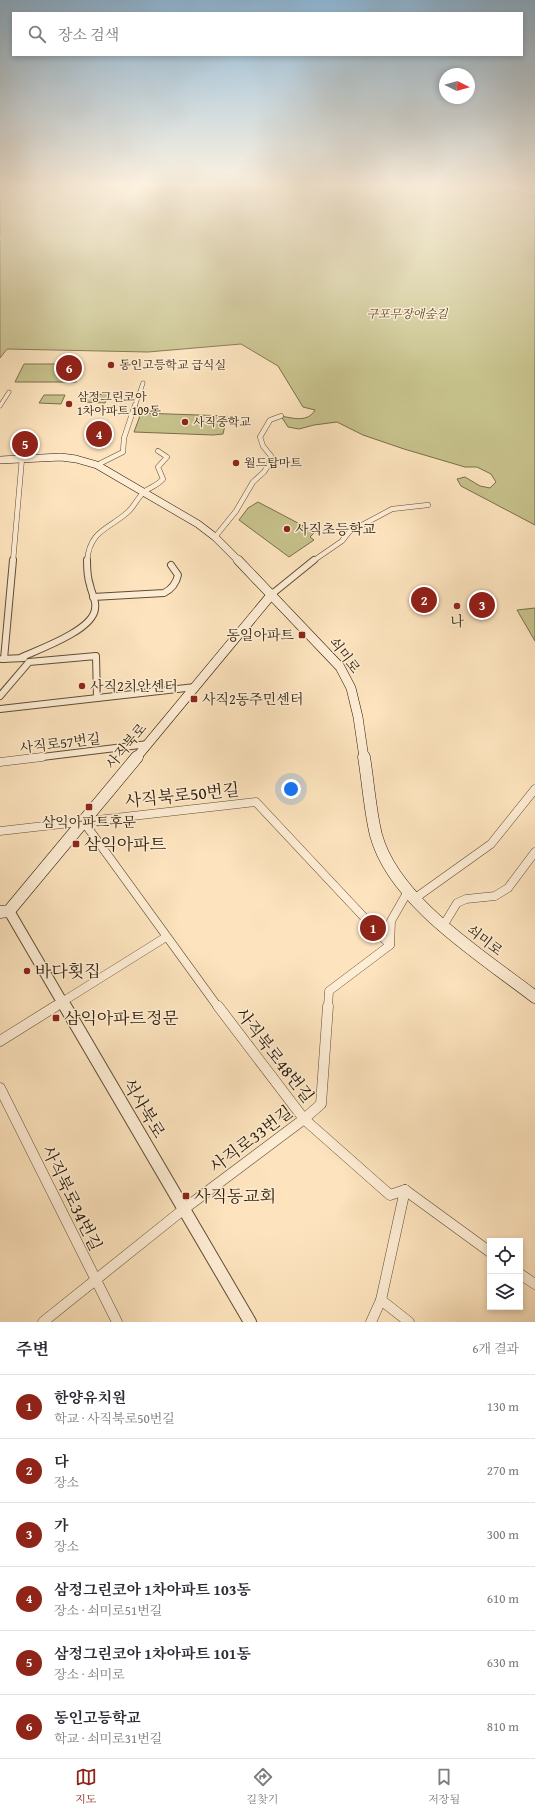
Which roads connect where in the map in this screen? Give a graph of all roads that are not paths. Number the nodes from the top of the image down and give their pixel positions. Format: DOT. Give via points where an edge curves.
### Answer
graph roads {
  1 [pos="144,383"];
  2 [pos="9,392"];
  3 [pos="0,406"];
  4 [pos="280,416"];
  5 [pos="158,451"];
  6 [pos="22,458"];
  7 [pos="0,460"];
  8 [pos="97,465"];
  9 [pos="144,492"];
  10 [pos="428,505"];
  11 [pos="215,537"];
  12 [pos="171,565"];
  13 [pos="272,594"];
  14 [pos="93,597"];
  15 [pos="22,657"];
  16 [pos="2,659"];
  17 [pos="29,662"];
  18 [pos="195,687"];
  19 [pos="0,696"];
  20 [pos="97,698"];
  21 [pos="0,709"];
  22 [pos="148,744"];
  23 [pos="0,762"];
  24 [pos="535,789"];
  25 [pos="84,821"];
  26 [pos="0,832"];
  27 [pos="535,852"];
  28 [pos="411,896"];
  29 [pos="4,911"];
  30 [pos="443,926"];
  31 [pos="166,937"];
  32 [pos="390,945"];
  33 [pos="535,997"];
  34 [pos="62,1002"];
  35 [pos="0,1041"];
  36 [pos="0,1088"];
  37 [pos="304,1119"];
  38 [pos="405,1190"];
  39 [pos="184,1209"];
  40 [pos="487,1250"];
  41 [pos="523,1276"];
  42 [pos="95,1280"];
  43 [pos="535,1284"];
  44 [pos="381,1300"];
  45 [pos="43,1322"];
  46 [pos="117,1322"];
  47 [pos="250,1322"];
  48 [pos="371,1322"];
  49 [pos="409,1322"];
  1 -- 8 [label="street" via="124,438 123,452"];
  2 -- 3 [label="street"];
  4 -- 11 [label="street" via="270,420 260,437 270,456 269,464"];
  5 -- 9 [label="street" via="167,456 158,467 164,480"];
  6 -- 7 [label="main road, 쇠미로"];
  6 -- 8 [label="main road, 쇠미로" via="70,458"];
  6 -- 16 [label="street"];
  8 -- 9 [label="main road, 쇠미로"];
  9 -- 11 [label="main road, 쇠미로"];
  9 -- 14 [label="street" via="130,511 93,539 86,564"];
  10 -- 13 [label="street" via="392,509 349,532 342,541 302,568"];
  11 -- 13 [label="main road, 쇠미로"];
  12 -- 14 [label="street" via="178,575 169,591"];
  13 -- 18 [label="main road, 사직북로"];
  13 -- 28 [label="main road, 쇠미로" via="340,667 351,688 358,717 376,835 386,860"];
  14 -- 15 [label="street" via="96,611 87,622 74,632"];
  15 -- 16 [label="street"];
  15 -- 17 [label="street"];
  17 -- 19 [label="street"];
  17 -- 20 [label="street" via="96,656"];
  18 -- 20 [label="street"];
  18 -- 22 [label="main road, 사직북로"];
  20 -- 21 [label="street"];
  22 -- 23 [label="street, 사직로57번길"];
  22 -- 25 [label="main road, 사직북로"];
  24 -- 28 [label="street" via="491,844"];
  25 -- 26 [label="street"];
  25 -- 29 [label="main road, 사직북로"];
  25 -- 31 [label="street, 사직북로48번길"];
  25 -- 32 [label="street, 사직북로50번길" via="256,802"];
  27 -- 30 [label="street" via="508,888 495,896 466,899 457,903"];
  28 -- 30 [label="main road, 쇠미로"];
  28 -- 32 [label="street" via="391,921"];
  29 -- 34 [label="street, 석사북로"];
  30 -- 33 [label="main road, 쇠미로"];
  31 -- 34 [label="street"];
  31 -- 37 [label="street, 사직북로48번길"];
  32 -- 37 [label="street, 사직로33번길" via="329,991 321,1104"];
  34 -- 35 [label="street"];
  34 -- 39 [label="street, 석사북로"];
  36 -- 42 [label="street, 사직북로34번길"];
  37 -- 38 [label="street, 사직북로48번길" via="390,1195"];
  37 -- 39 [label="street, 사직로33번길"];
  38 -- 40 [label="street"];
  38 -- 44 [label="street"];
  39 -- 42 [label="street, 사직로33번길"];
  39 -- 47 [label="street, 석사북로"];
  41 -- 43 [label="street"];
  42 -- 45 [label="street, 사직로33번길"];
  42 -- 46 [label="street, 사직북로34번길"];
  44 -- 48 [label="street"];
  44 -- 49 [label="street"];
}
